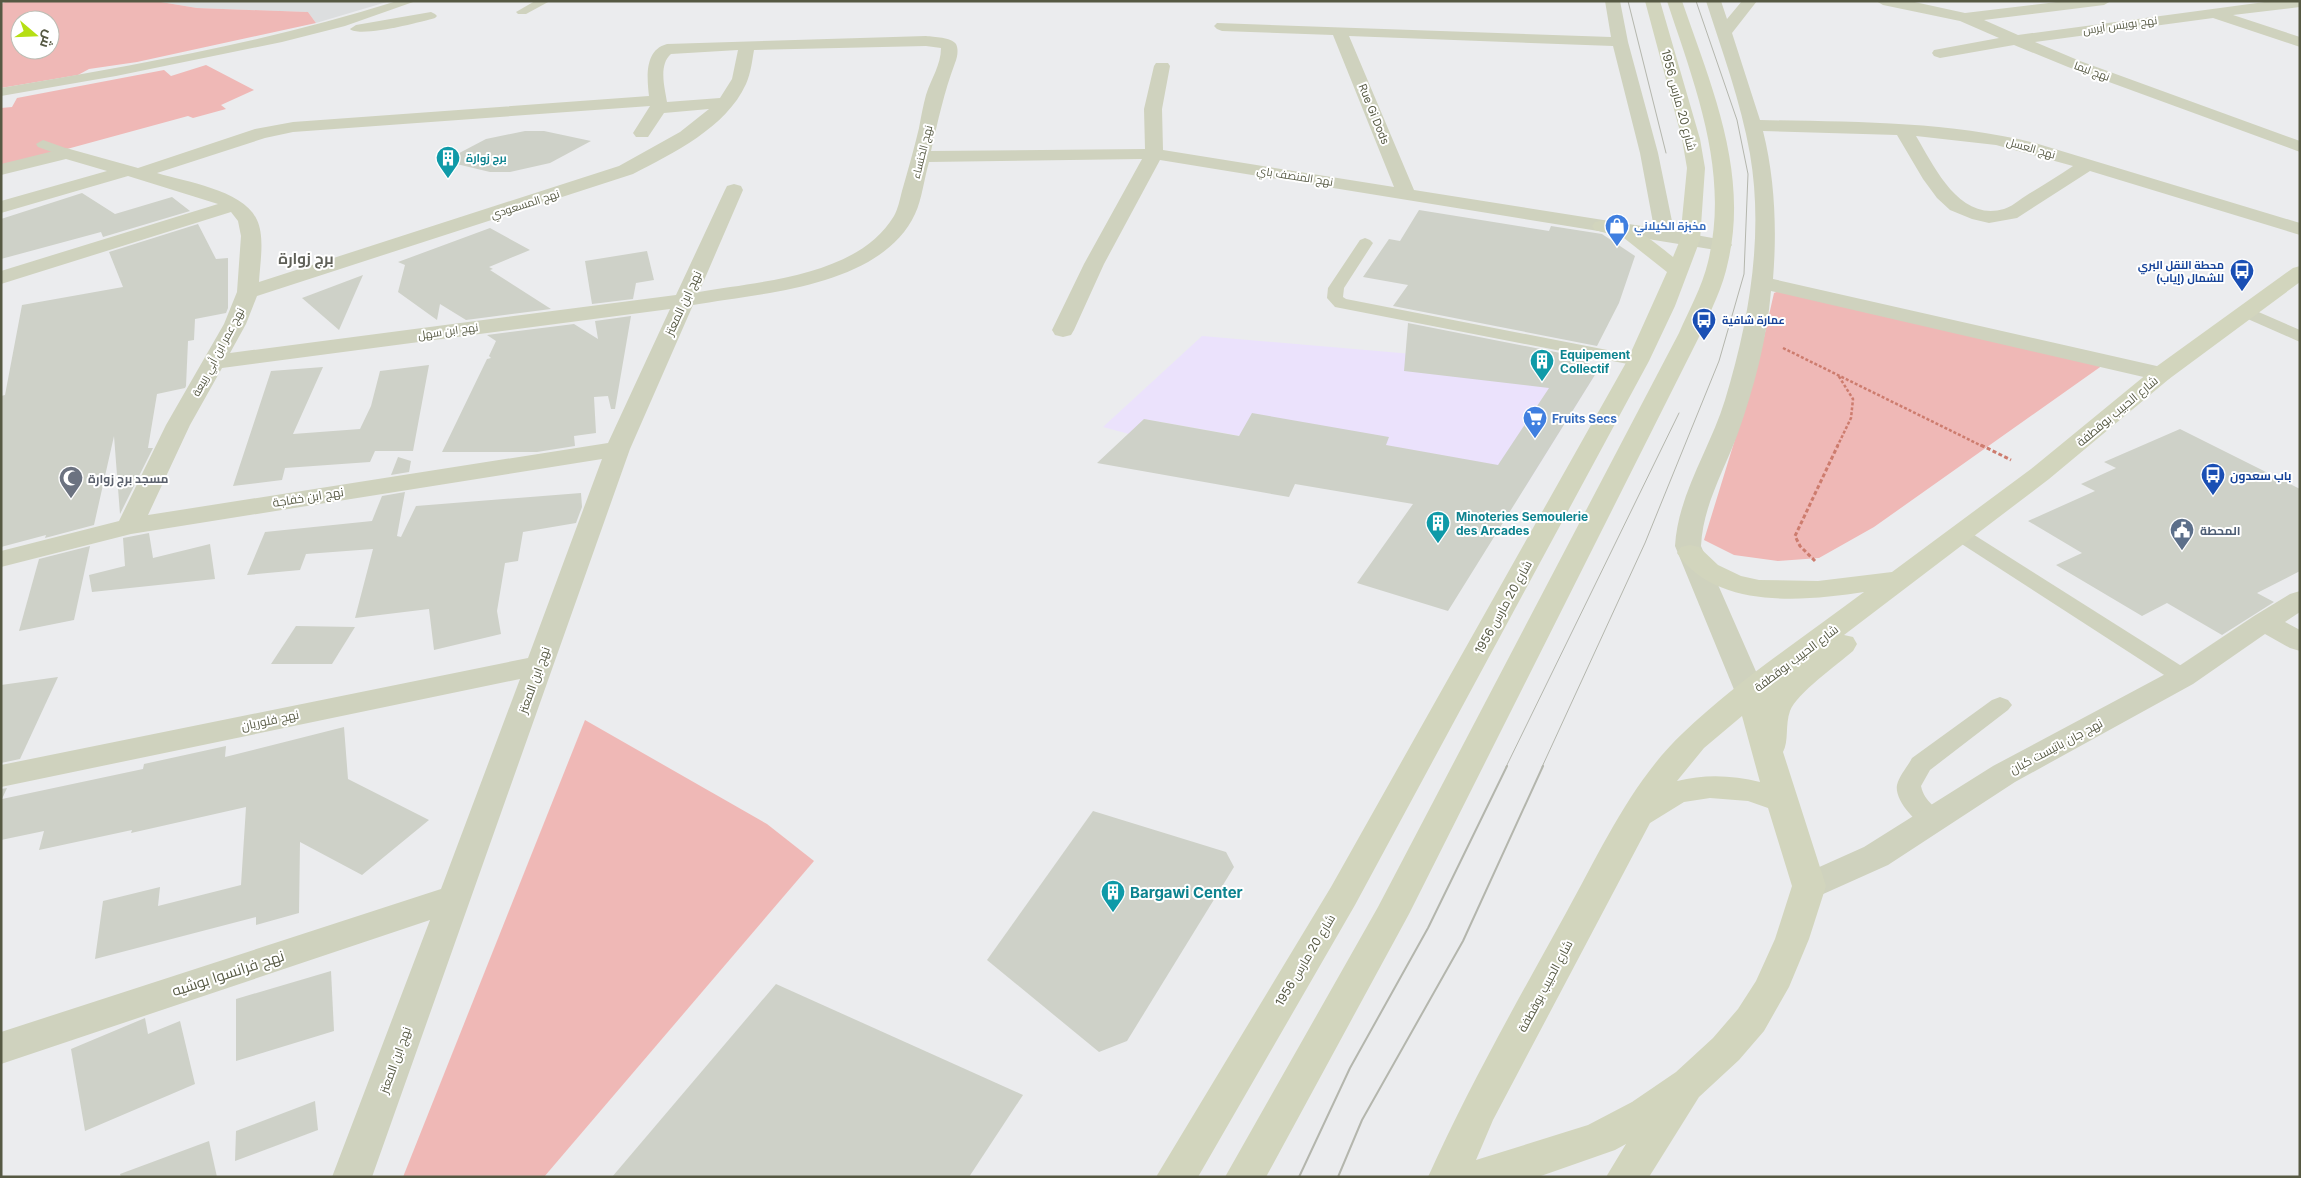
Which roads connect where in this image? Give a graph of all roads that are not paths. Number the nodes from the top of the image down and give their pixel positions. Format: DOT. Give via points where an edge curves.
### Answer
graph roads {
  1 [pos="410,1"];
  2 [pos="544,1"];
  3 [pos="1612,1"];
  4 [pos="1652,1"];
  5 [pos="1674,1"];
  6 [pos="1713,1"];
  7 [pos="1750,1"];
  8 [pos="1883,1"];
  9 [pos="2104,1"];
  10 [pos="2300,2"];
  11 [pos="522,12"];
  12 [pos="2210,13"];
  13 [pos="431,16"];
  14 [pos="1964,18"];
  15 [pos="1222,26"];
  16 [pos="306,32"];
  17 [pos="1724,32"];
  18 [pos="1342,35"];
  19 [pos="2013,40"];
  20 [pos="1620,42"];
  21 [pos="2300,42"];
  22 [pos="748,45"];
  23 [pos="1940,53"];
  24 [pos="1162,66"];
  25 [pos="1,92"];
  26 [pos="724,103"];
  27 [pos="659,104"];
  28 [pos="1752,125"];
  29 [pos="1904,131"];
  30 [pos="642,133"];
  31 [pos="43,144"];
  32 [pos="2300,147"];
  33 [pos="66,153"];
  34 [pos="1154,154"];
  35 [pos="921,158"];
  36 [pos="2088,165"];
  37 [pos="1,170"];
  38 [pos="135,171"];
  39 [pos="734,190"];
  40 [pos="1406,193"];
  41 [pos="235,205"];
  42 [pos="1,207"];
  43 [pos="1602,226"];
  44 [pos="2300,229"];
  45 [pos="1665,236"];
  46 [pos="1690,240"];
  47 [pos="1365,243"];
  48 [pos="1722,245"];
  49 [pos="1678,272"];
  50 [pos="2300,272"];
  51 [pos="1,278"];
  52 [pos="1762,283"];
  53 [pos="248,292"];
  54 [pos="682,301"];
  55 [pos="2247,312"];
  56 [pos="1063,330"];
  57 [pos="2300,337"];
  58 [pos="1638,360"];
  59 [pos="214,362"];
  60 [pos="2161,374"];
  61 [pos="618,449"];
  62 [pos="130,526"];
  63 [pos="1961,535"];
  64 [pos="1690,553"];
  65 [pos="1,559"];
  66 [pos="1928,560"];
  67 [pos="1903,578"];
  68 [pos="2300,600"];
  69 [pos="2264,622"];
  70 [pos="2300,642"];
  71 [pos="540,665"];
  72 [pos="2184,677"];
  73 [pos="1750,692"];
  74 [pos="2000,705"];
  75 [pos="1,776"];
  76 [pos="1779,795"];
  77 [pos="1933,820"];
  78 [pos="1628,831"];
  79 [pos="1809,886"];
  80 [pos="455,898"];
  81 [pos="1,1048"];
  82 [pos="1690,1083"];
  83 [pos="352,1177"];
  84 [pos="1176,1177"];
  85 [pos="1245,1177"];
  86 [pos="1448,1177"];
  87 [pos="1477,1177"];
  88 [pos="1626,1177"];
  1 -- 16 [label="lane"];
  2 -- 11 [label="lane"];
  3 -- 20 [label="street"];
  4 -- 46 [label="main road, شارع 20 مارس 1956" via="1694,154 1695,202"];
  5 -- 48 [label="main road, شارع 20 مارس 1956" via="1720,146 1725,212"];
  6 -- 17 [label="street"];
  7 -- 17 [label="street"];
  8 -- 14 [label="street, نهج ليما"];
  9 -- 14 [label="street"];
  10 -- 12 [label="street, نهج بوينس آيرس"];
  12 -- 19 [label="street, نهج بوينس آيرس"];
  12 -- 21 [label="street"];
  13 -- 16 [label="lane" via="370,28"];
  14 -- 19 [label="street, نهج ليما"];
  15 -- 20 [label="street"];
  16 -- 25 [label="lane" via="116,72"];
  17 -- 28 [label="street"];
  18 -- 40 [label="street, Rue Gi Dods"];
  19 -- 23 [label="street, نهج بوينس آيرس"];
  19 -- 32 [label="street, نهج ليما"];
  20 -- 45 [label="street" via="1649,154"];
  22 -- 26 [label="street, نهج المسعودي" via="740,80"];
  22 -- 27 [label="street" via="674,48 663,52 655,74"];
  22 -- 35 [label="street, نهج الخنساء" via="926,41 948,46 949,57 935,94"];
  24 -- 34 [label="street" via="1153,109"];
  26 -- 27 [label="street"];
  26 -- 53 [label="street, نهج المسعودي" via="713,116 652,157 626,170"];
  27 -- 30 [label="street"];
  27 -- 38 [label="street" via="287,128"];
  28 -- 29 [label="street, نهج العسل"];
  28 -- 52 [label="street" via="1763,192"];
  29 -- 36 [label="street, نهج العسل" via="1990,138"];
  29 -- 36 [label="street" via="1944,196 1962,210 1982,215 2010,214"];
  31 -- 33 [label="lane"];
  33 -- 37 [label="street"];
  33 -- 38 [label="street"];
  34 -- 35 [label="street, نهج المنصف باي"];
  34 -- 40 [label="street, نهج المنصف باي"];
  34 -- 56 [label="street" via="1094,264"];
  35 -- 54 [label="street, نهج الخنساء" via="905,214 891,235 875,250 820,275"];
  36 -- 44 [label="street, نهج العسل"];
  38 -- 41 [label="street"];
  38 -- 42 [label="street"];
  39 -- 54 [label="street, نهج ابن المعتز"];
  40 -- 43 [label="street, نهج المنصف باي"];
  41 -- 51 [label="street"];
  41 -- 53 [label="street, نهج عمر ابن أبي ربيعة" via="248,220 251,236"];
  43 -- 45 [label="street, نهج المنصف باي"];
  43 -- 49 [label="main road" via="1631,234"];
  45 -- 46 [label="street, نهج المنصف باي"];
  46 -- 48 [label="street, نهج المنصف باي"];
  46 -- 49 [label="main road, شارع 20 مارس 1956"];
  47 -- 58 [label="lane" via="1336,288 1335,298 1341,303"];
  48 -- 85 [label="main road, شارع 20 مارس 1956" via="1711,283 1690,333 1392,914"];
  49 -- 58 [label="main road, شارع 20 مارس 1956"];
  50 -- 55 [label="main road, شارع الحبيب بوقطفة"];
  52 -- 60 [label="street"];
  52 -- 64 [label="street" via="1756,334 1726,433 1694,508 1688,536"];
  53 -- 59 [label="street, نهج عمر ابن أبي ربيعة"];
  54 -- 59 [label="street, نهج ابن سهل"];
  54 -- 61 [label="street, نهج ابن المعتز"];
  55 -- 57 [label="lane"];
  55 -- 60 [label="main road, شارع الحبيب بوقطفة"];
  58 -- 84 [label="main road, شارع 20 مارس 1956" via="1343,896"];
  59 -- 62 [label="street, نهج عمر ابن أبي ربيعة" via="178,425"];
  60 -- 63 [label="main road, شارع الحبيب بوقطفة"];
  61 -- 62 [label="street, نهج ابن خفاجة"];
  61 -- 71 [label="street, نهج ابن المعتز"];
  62 -- 65 [label="street, نهج ابن خفاجة"];
  63 -- 66 [label="main road, شارع الحبيب بوقطفة"];
  63 -- 72 [label="lane"];
  64 -- 67 [label="main road" via="1710,573 1750,586 1793,591 1841,588"];
  64 -- 73 [label="street"];
  66 -- 67 [label="main road, شارع الحبيب بوقطفة"];
  66 -- 76 [label="main road" via="1890,606 1784,694 1777,704 1770,737"];
  67 -- 73 [label="main road, شارع الحبيب بوقطفة"];
  68 -- 69 [label="street, نهج جان باتيست كبان"];
  69 -- 70 [label="street"];
  69 -- 72 [label="street, نهج جان باتيست كبان"];
  71 -- 75 [label="street, نهج فلوريان"];
  71 -- 80 [label="street, نهج ابن المعتز"];
  72 -- 77 [label="street, نهج جان باتيست كبان" via="2004,774"];
  73 -- 76 [label="main road"];
  73 -- 78 [label="main road, شارع الحبيب بوقطفة" via="1693,741 1651,794"];
  74 -- 77 [label="lane" via="1921,764 1910,786 1912,801"];
  76 -- 78 [label="main road" via="1738,788 1700,788 1679,792 1648,808"];
  76 -- 79 [label="main road"];
  77 -- 79 [label="street, نهج جان باتيست كبان" via="1876,856"];
  78 -- 86 [label="main road, شارع الحبيب بوقطفة" via="1476,1114"];
  79 -- 82 [label="main road" via="1792,939 1771,987 1751,1020"];
  80 -- 81 [label="street, نهج فرانسوا بوشيه"];
  80 -- 83 [label="street, نهج ابن المعتز"];
  82 -- 87 [label="main road" via="1646,1114 1601,1138 1566,1152"];
  82 -- 88 [label="main road"];
}
